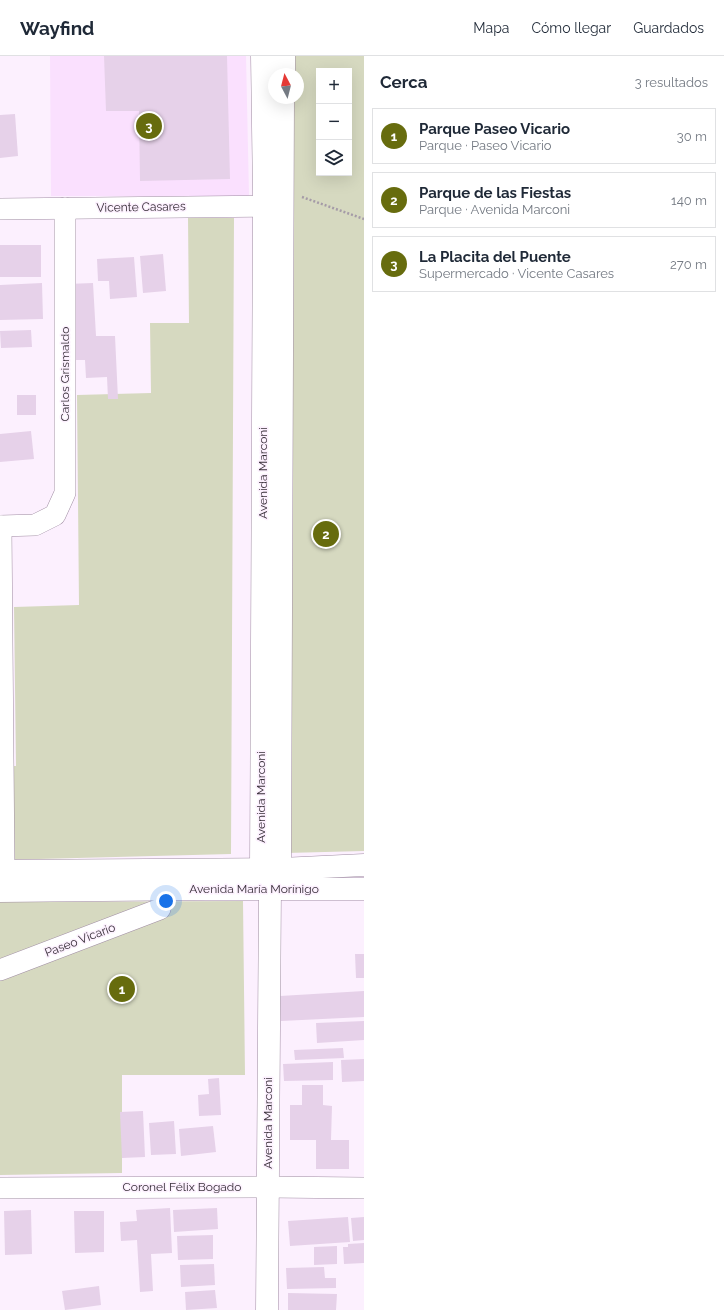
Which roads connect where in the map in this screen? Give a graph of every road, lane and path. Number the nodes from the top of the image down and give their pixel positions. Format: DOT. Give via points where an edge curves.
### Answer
graph roads {
  1 [pos="262,56"];
  2 [pos="284,56"];
  3 [pos="284,68"];
  4 [pos="283,104"];
  5 [pos="276,203"];
  6 [pos="65,208"];
  7 [pos="0,209"];
  8 [pos="364,219"];
  9 [pos="0,526"];
  10 [pos="364,865"];
  11 [pos="270,876"];
  12 [pos="1,877"];
  13 [pos="364,889"];
  14 [pos="160,909"];
  15 [pos="0,970"];
  16 [pos="268,1187"];
  17 [pos="0,1188"];
  18 [pos="364,1188"];
  19 [pos="267,1310"];
  1 -- 5 [label="main road, Avenida Marconi"];
  2 -- 3 [label="main road"];
  4 -- 5 [label="main road, Avenida Marconi"];
  5 -- 6 [label="street, Vicente Casares"];
  5 -- 8 [label="path" via="301,196"];
  5 -- 11 [label="main road, Avenida Marconi"];
  6 -- 7 [label="street, Vicente Casares"];
  6 -- 9 [label="street, Carlos Grismaldo" via="64,493 55,515 35,525"];
  9 -- 12 [label="street"];
  10 -- 11 [label="main road, Avenida María Morínigo"];
  11 -- 12 [label="main road, Avenida María Morínigo"];
  11 -- 13 [label="main road, Avenida María Morínigo"];
  11 -- 16 [label="main road, Avenida Marconi"];
  14 -- 15 [label="street, Paseo Vicario"];
  16 -- 17 [label="street, Coronel Félix Bogado"];
  16 -- 18 [label="street, Coronel Félix Bogado"];
  16 -- 19 [label="main road, Avenida Marconi"];
}
